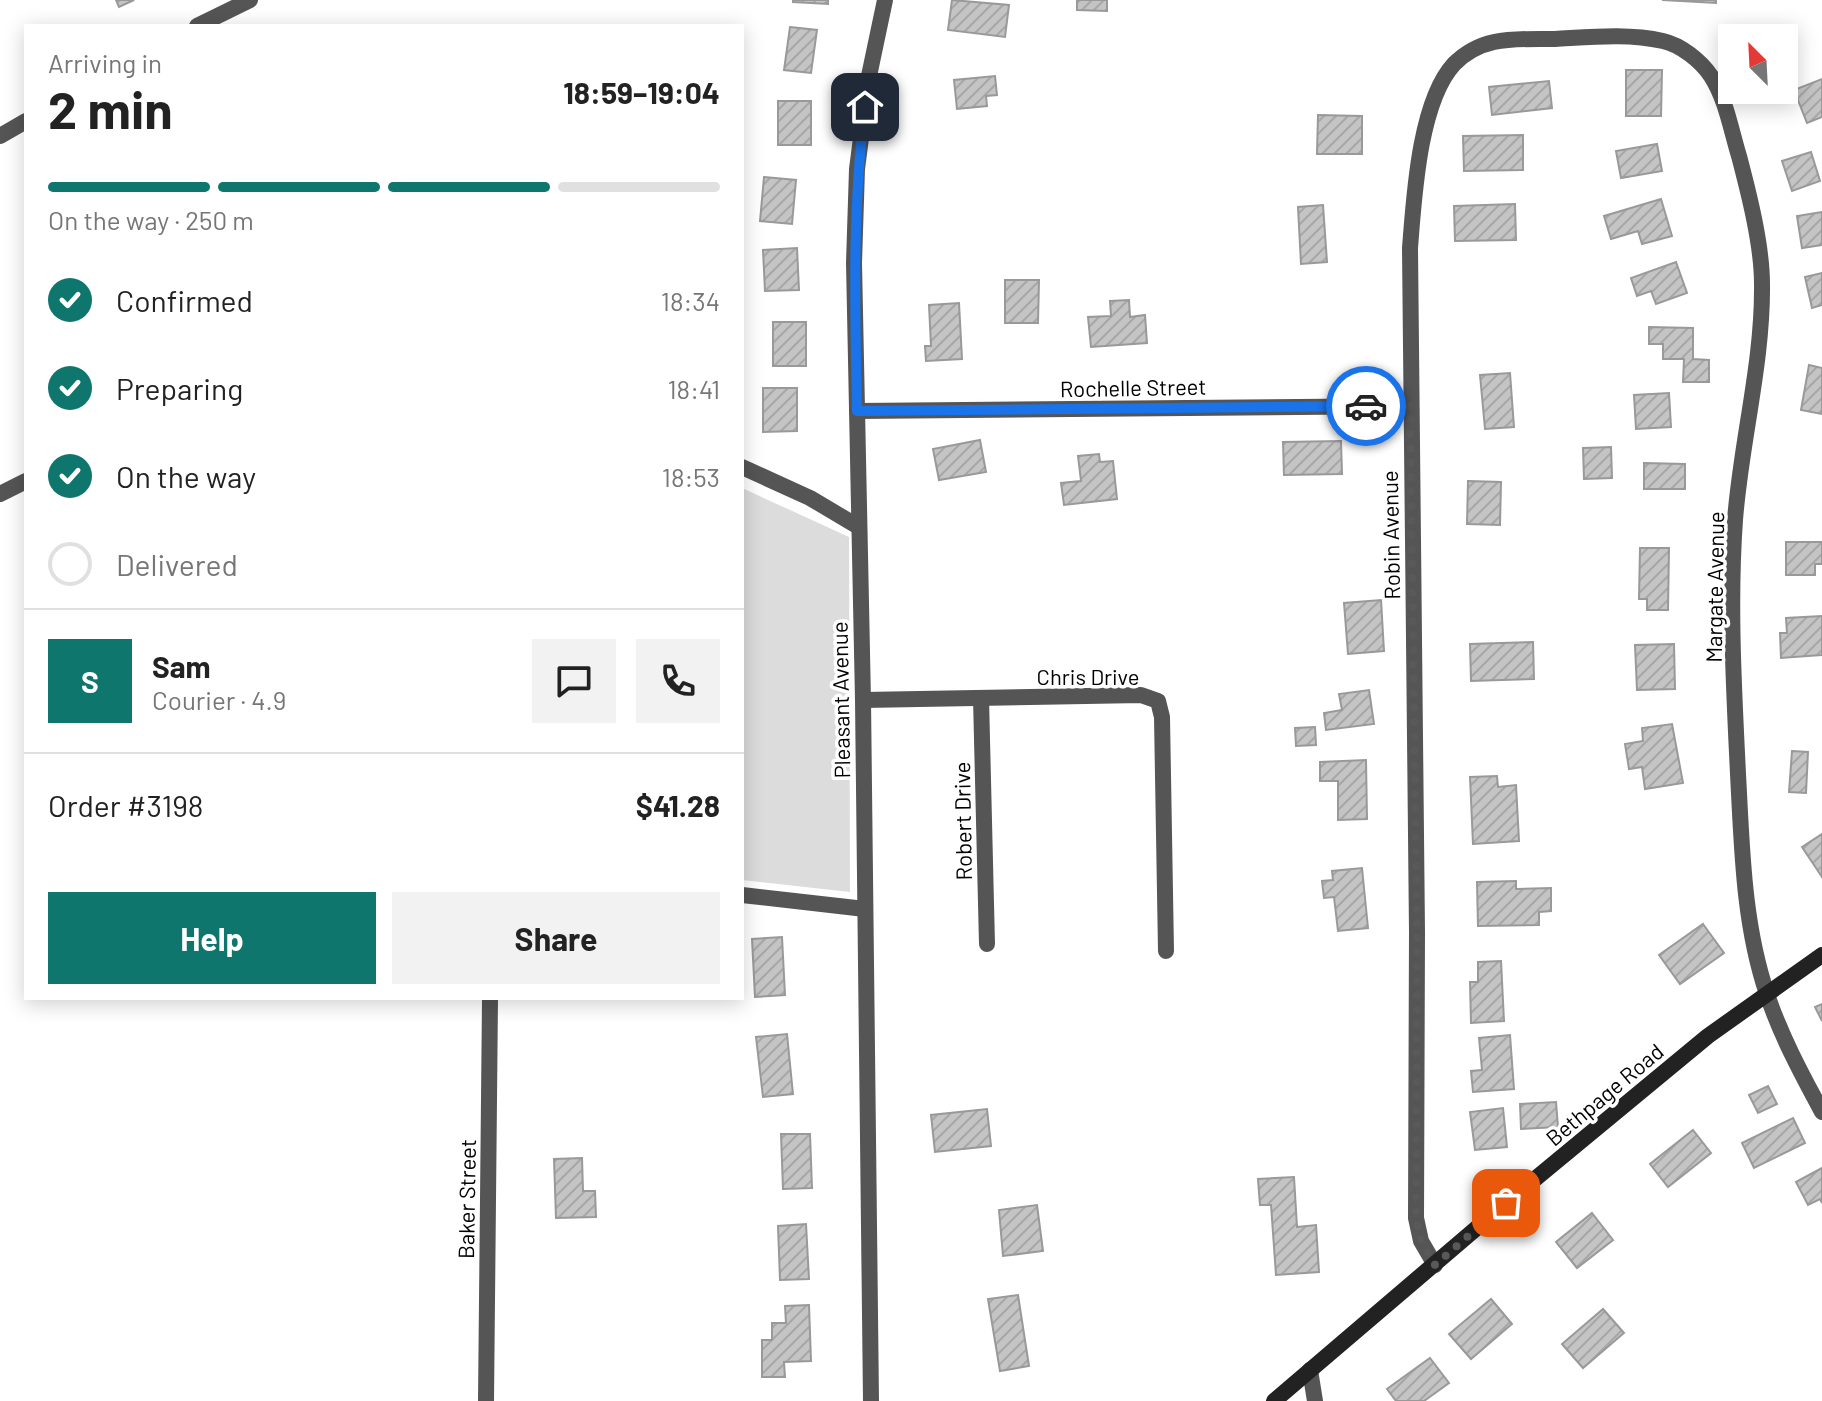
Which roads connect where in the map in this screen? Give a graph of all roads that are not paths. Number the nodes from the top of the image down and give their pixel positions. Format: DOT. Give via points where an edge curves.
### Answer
graph roads {
  1 [pos="250,0"];
  2 [pos="885,0"];
  3 [pos="201,24"];
  4 [pos="1699,60"];
  5 [pos="24,122"];
  6 [pos="0,136"];
  7 [pos="1410,406"];
  8 [pos="857,411"];
  9 [pos="744,468"];
  10 [pos="24,482"];
  11 [pos="0,494"];
  12 [pos="859,527"];
  13 [pos="981,698"];
  14 [pos="863,700"];
  15 [pos="744,895"];
  16 [pos="865,909"];
  17 [pos="987,944"];
  18 [pos="1166,951"];
  19 [pos="1822,955"];
  20 [pos="1767,993"];
  21 [pos="490,1000"];
  22 [pos="1822,1112"];
  23 [pos="1435,1265"];
  24 [pos="1310,1370"];
  25 [pos="486,1401"];
  26 [pos="871,1401"];
  27 [pos="1274,1401"];
  28 [pos="1315,1401"];
  1 -- 3 [label="street"];
  2 -- 8 [label="street, Pleasant Avenue" via="857,169"];
  4 -- 7 [label="street, Robin Avenue" via="1666,41 1618,36 1491,43 1455,63 1431,109 1416,179 1410,248"];
  4 -- 20 [label="street, Margate Avenue" via="1726,110 1762,281 1735,517 1734,569 1743,870"];
  5 -- 6 [label="street"];
  7 -- 8 [label="street, Rochelle Street"];
  7 -- 23 [label="street, Robin Avenue" via="1416,1218"];
  8 -- 12 [label="street, Pleasant Avenue"];
  9 -- 12 [label="street"];
  10 -- 11 [label="street"];
  12 -- 14 [label="street, Pleasant Avenue"];
  13 -- 14 [label="street, Chris Drive"];
  13 -- 17 [label="street, Robert Drive"];
  13 -- 18 [label="street, Chris Drive" via="1141,695 1158,701"];
  14 -- 16 [label="street, Pleasant Avenue"];
  15 -- 16 [label="street"];
  16 -- 26 [label="street, Pleasant Avenue"];
  19 -- 20 [label="street, Bethpage Road"];
  20 -- 22 [label="street, Margate Avenue"];
  20 -- 23 [label="street, Bethpage Road" via="1708,1036"];
  21 -- 25 [label="street, Baker Street"];
  23 -- 24 [label="street, Bethpage Road"];
  24 -- 27 [label="street, Bethpage Road"];
  24 -- 28 [label="street"];
}
